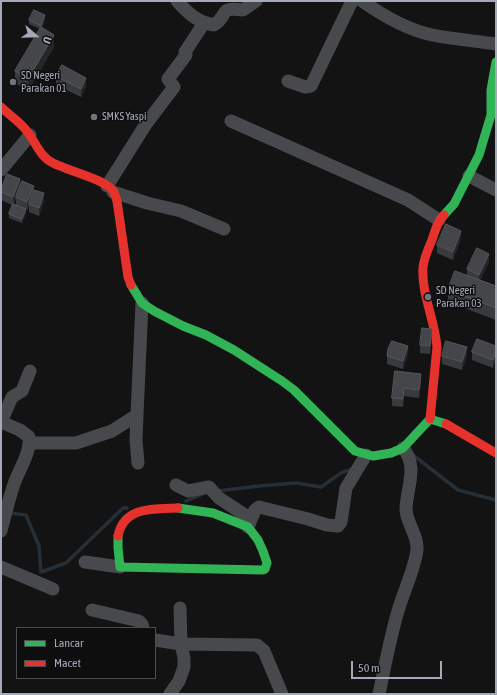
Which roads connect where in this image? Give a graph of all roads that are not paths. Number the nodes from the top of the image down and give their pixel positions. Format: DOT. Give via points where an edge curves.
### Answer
graph roads {
  1 [pos="176,1"];
  2 [pos="256,1"];
  3 [pos="352,1"];
  4 [pos="365,2"];
  5 [pos="204,23"];
  6 [pos="496,44"];
  7 [pos="496,62"];
  8 [pos="288,81"];
  9 [pos="1,107"];
  10 [pos="494,113"];
  11 [pos="231,121"];
  12 [pos="30,135"];
  13 [pos="1,170"];
  14 [pos="469,176"];
  15 [pos="110,189"];
  16 [pos="496,190"];
  17 [pos="439,220"];
  18 [pos="224,229"];
  19 [pos="142,303"];
  20 [pos="30,371"];
  21 [pos="137,415"];
  22 [pos="430,419"];
  23 [pos="1,422"];
  24 [pos="30,443"];
  25 [pos="496,453"];
  26 [pos="407,456"];
  27 [pos="364,458"];
  28 [pos="138,463"];
  29 [pos="176,485"];
  30 [pos="250,523"];
  31 [pos="2,528"];
  32 [pos="85,562"];
  33 [pos="1,567"];
  34 [pos="120,567"];
  35 [pos="53,589"];
  36 [pos="180,608"];
  37 [pos="92,610"];
  38 [pos="143,627"];
  39 [pos="156,640"];
  40 [pos="181,644"];
  41 [pos="170,694"];
  42 [pos="282,694"];
  43 [pos="379,694"];
  1 -- 5 [label="street"];
  2 -- 5 [label="street" via="243,10 228,9 214,25"];
  3 -- 8 [label="street" via="311,86 305,87"];
  4 -- 6 [label="street" via="388,16 431,35"];
  5 -- 15 [label="street" via="185,52 186,55 168,79 174,87 146,124"];
  7 -- 10 [label="street" via="491,90"];
  9 -- 12 [label="street"];
  10 -- 14 [label="street"];
  11 -- 17 [label="street" via="408,200"];
  12 -- 13 [label="street"];
  12 -- 15 [label="street" via="45,158"];
  14 -- 16 [label="street"];
  14 -- 17 [label="street" via="454,204"];
  15 -- 18 [label="street" via="147,203 181,211"];
  15 -- 19 [label="street" via="117,201 128,277"];
  17 -- 22 [label="street" via="423,267 425,291 437,348"];
  19 -- 21 [label="street"];
  19 -- 27 [label="street" via="234,350 277,377 294,390"];
  20 -- 23 [label="street" via="22,391 12,397"];
  21 -- 24 [label="street" via="112,431 76,443"];
  21 -- 28 [label="street"];
  22 -- 25 [label="street" via="445,423"];
  22 -- 26 [label="street"];
  23 -- 24 [label="street" via="25,434 29,437"];
  24 -- 31 [label="street" via="8,502"];
  26 -- 27 [label="street" via="391,453"];
  26 -- 43 [label="street" via="411,481 406,510 416,536 417,551 396,618"];
  27 -- 30 [label="street" via="346,488 341,522 338,526 262,507 257,508"];
  29 -- 30 [label="street" via="188,491 209,487"];
  30 -- 34 [label="street" via="199,510 178,508 137,512 124,519 118,529"];
  30 -- 34 [label="street" via="263,551 266,563 263,570"];
  32 -- 34 [label="street"];
  33 -- 35 [label="street"];
  36 -- 40 [label="street"];
  37 -- 38 [label="street" via="139,621"];
  39 -- 40 [label="street"];
  40 -- 41 [label="street" via="184,668"];
  40 -- 42 [label="street" via="257,645 264,651"];
}
